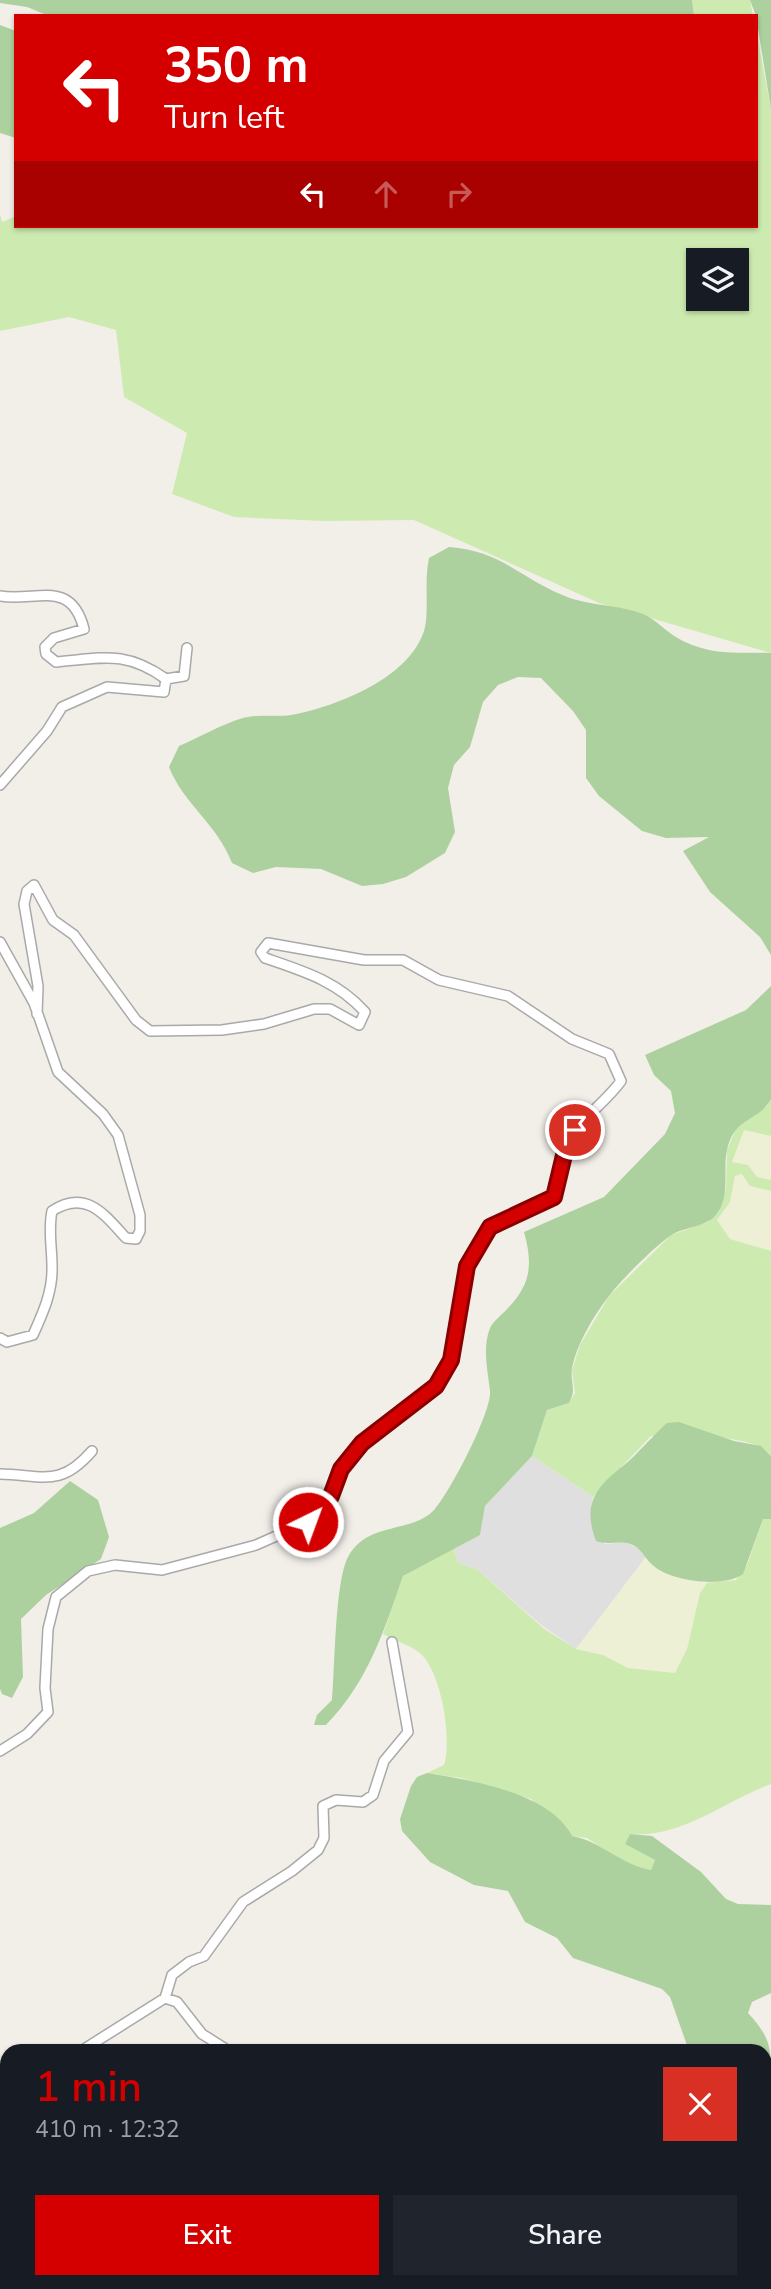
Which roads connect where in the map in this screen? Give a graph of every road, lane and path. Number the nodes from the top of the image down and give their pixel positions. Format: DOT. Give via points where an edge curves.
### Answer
graph roads {
  1 [pos="0,596"];
  2 [pos="187,648"];
  3 [pos="166,679"];
  4 [pos="0,785"];
  5 [pos="0,942"];
  6 [pos="37,1014"];
  7 [pos="0,1338"];
  8 [pos="92,1451"];
  9 [pos="0,1474"];
  10 [pos="393,1642"];
  11 [pos="0,1751"];
  12 [pos="164,1998"];
  13 [pos="92,2044"];
  14 [pos="218,2044"];
  1 -- 3 [label="street" via="64,598 80,615 84,629 54,638 46,647 46,654 56,662 121,657 144,663"];
  2 -- 3 [label="street" via="184,676"];
  3 -- 4 [label="street" via="164,692 107,687 62,707"];
  5 -- 6 [label="street"];
  6 -- 7 [label="street" via="58,1072 103,1114 118,1135 140,1215 140,1231 136,1239 126,1238 100,1210 85,1203 66,1202 52,1211 53,1268 47,1306 33,1335 7,1342"];
  6 -- 11 [label="street" via="38,986 24,904 34,885 53,920 74,935 136,1020 150,1031 222,1030 330,1009 359,1025 365,1012 351,997 320,977 265,958 261,952 268,943 364,960 403,960 439,979 508,996 572,1039 609,1054 621,1081 575,1130 554,1197 490,1227 467,1266 451,1360 436,1386 362,1443 341,1469 331,1496 308,1522 256,1545 162,1570 115,1564 88,1571 56,1597 48,1629 48,1712 27,1734"];
  8 -- 9 [label="street" via="75,1471 63,1476"];
  10 -- 12 [label="street" via="408,1732 384,1761 373,1795 363,1802 336,1800 323,1806 324,1838 318,1850 243,1902 204,1956 172,1975"];
  12 -- 13 [label="street"];
  12 -- 14 [label="street" via="177,2002 202,2034"];
}
